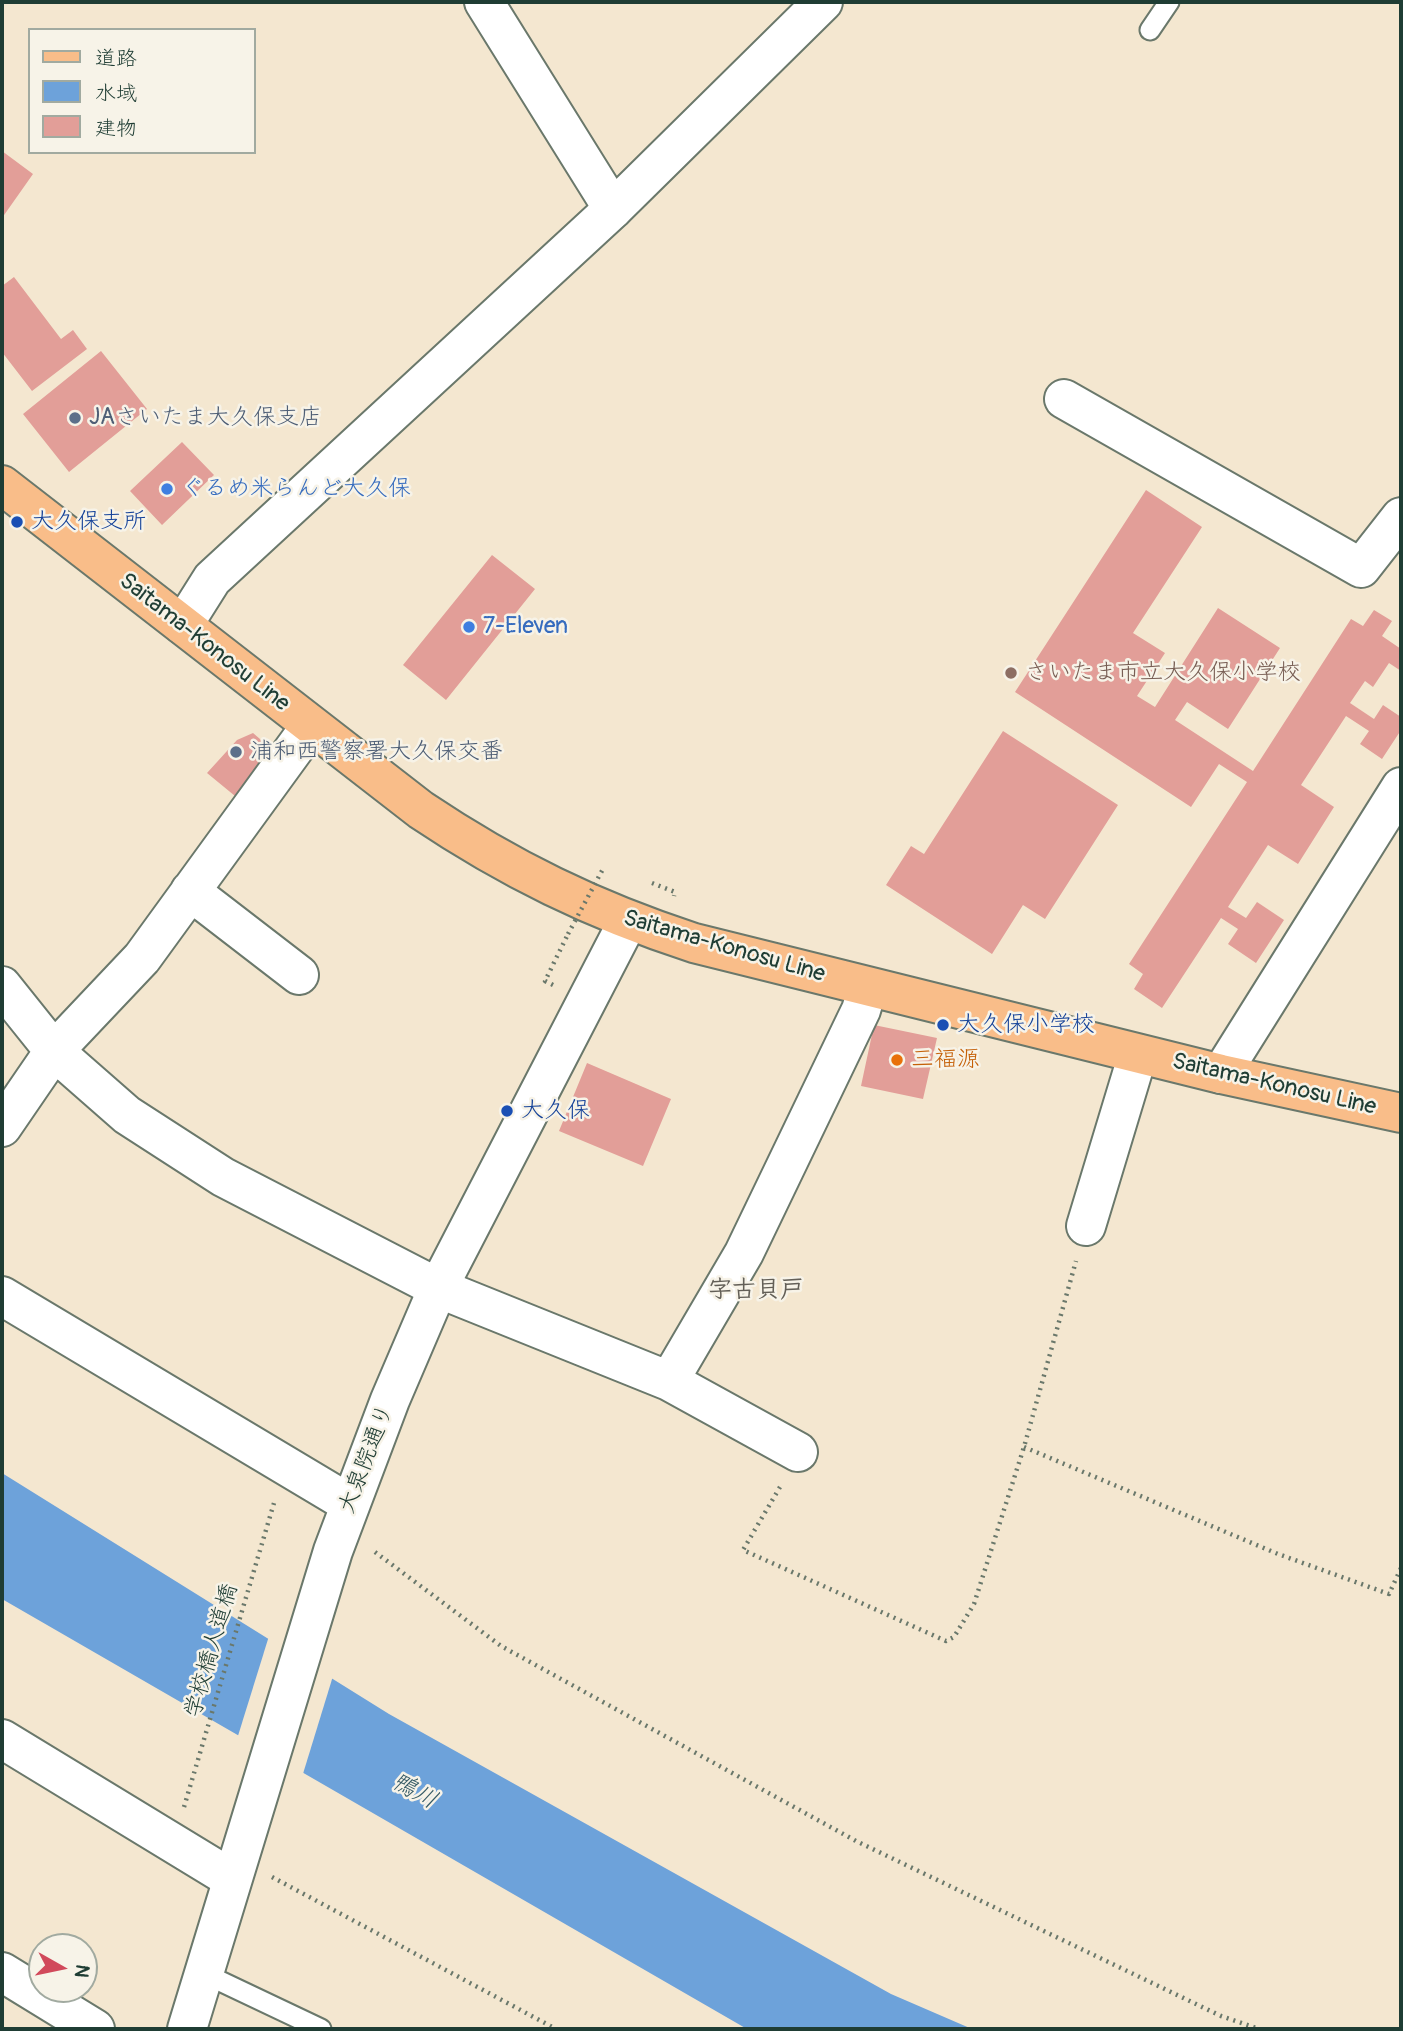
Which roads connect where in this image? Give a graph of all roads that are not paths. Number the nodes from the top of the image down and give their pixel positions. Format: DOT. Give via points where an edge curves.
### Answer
graph roads {
  1 [pos="484,2"];
  2 [pos="823,2"];
  3 [pos="1169,2"];
  4 [pos="1150,30"];
  5 [pos="613,209"];
  6 [pos="1064,399"];
  7 [pos="4,490"];
  8 [pos="1401,517"];
  9 [pos="183,625"];
  10 [pos="310,727"];
  11 [pos="1401,787"];
  12 [pos="190,891"];
  13 [pos="628,921"];
  14 [pos="299,975"];
  15 [pos="2,986"];
  16 [pos="868,987"];
  17 [pos="54,1051"];
  18 [pos="1138,1054"];
  19 [pos="1220,1074"];
  20 [pos="1401,1114"];
  21 [pos="2,1127"];
  22 [pos="1086,1226"];
  23 [pos="438,1288"];
  24 [pos="2,1296"];
  25 [pos="669,1381"];
  26 [pos="798,1452"];
  27 [pos="350,1504"];
  28 [pos="2,1739"];
  29 [pos="249,1876"];
  30 [pos="2,1972"];
  31 [pos="203,1973"];
  32 [pos="95,2029"];
  33 [pos="187,2029"];
  34 [pos="321,2029"];
  1 -- 5 [label="street"];
  2 -- 5 [label="street"];
  3 -- 4 [label="lane"];
  5 -- 9 [label="street" via="212,579"];
  6 -- 8 [label="street" via="1361,568"];
  7 -- 9 [label="main road, Saitama-Konosu Line"];
  9 -- 10 [label="main road, Saitama-Konosu Line"];
  10 -- 12 [label="street"];
  10 -- 13 [label="main road, Saitama-Konosu Line" via="484,852"];
  11 -- 19 [label="street"];
  12 -- 14 [label="street"];
  12 -- 17 [label="street" via="142,958"];
  13 -- 16 [label="main road, Saitama-Konosu Line" via="694,943"];
  13 -- 23 [label="street, 大泉院通り"];
  15 -- 17 [label="street"];
  16 -- 18 [label="main road, Saitama-Konosu Line"];
  16 -- 25 [label="street" via="744,1253"];
  17 -- 21 [label="street"];
  17 -- 23 [label="street" via="127,1115 173,1147 266,1202"];
  18 -- 19 [label="main road, Saitama-Konosu Line"];
  18 -- 22 [label="street"];
  19 -- 20 [label="main road, Saitama-Konosu Line"];
  23 -- 25 [label="street"];
  23 -- 27 [label="street, 大泉院通り"];
  24 -- 27 [label="street"];
  25 -- 26 [label="street"];
  27 -- 29 [label="street, 大泉院通り" via="349,1548 245,1837"];
  28 -- 29 [label="street"];
  29 -- 31 [label="street, 大泉院通り"];
  30 -- 32 [label="street"];
  31 -- 33 [label="street, 大泉院通り"];
  31 -- 34 [label="lane"];
}
